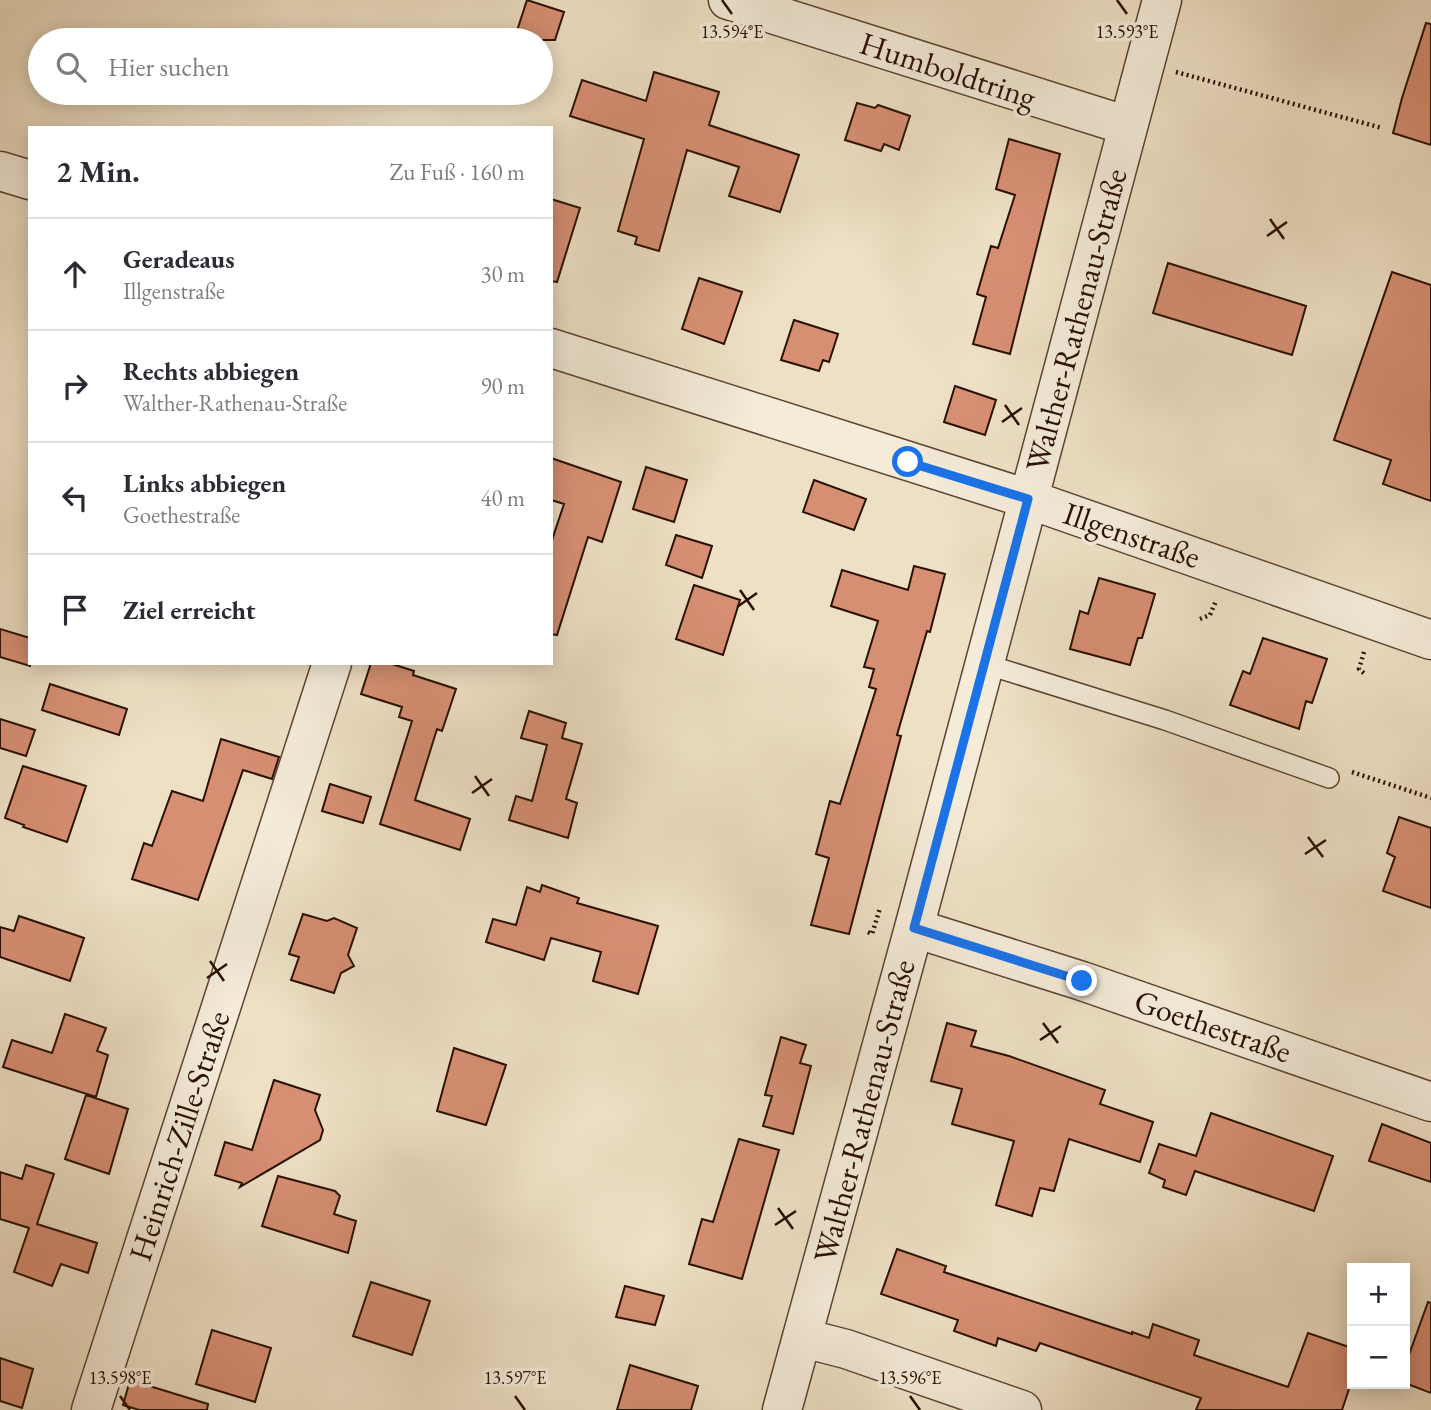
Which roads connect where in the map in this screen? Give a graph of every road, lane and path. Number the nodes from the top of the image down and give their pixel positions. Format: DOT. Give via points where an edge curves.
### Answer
graph roads {
  1 [pos="728,0"];
  2 [pos="1162,0"];
  3 [pos="1175,72"];
  4 [pos="1128,127"];
  5 [pos="1382,128"];
  6 [pos="0,171"];
  7 [pos="28,179"];
  8 [pos="553,349"];
  9 [pos="1028,499"];
  10 [pos="1219,590"];
  11 [pos="1200,620"];
  12 [pos="1431,640"];
  13 [pos="1367,642"];
  14 [pos="985,664"];
  15 [pos="331,665"];
  16 [pos="1366,675"];
  17 [pos="1337,774"];
  18 [pos="1431,798"];
  19 [pos="882,900"];
  20 [pos="914,928"];
  21 [pos="868,932"];
  22 [pos="1431,1102"];
  23 [pos="803,1338"];
  24 [pos="91,1410"];
  25 [pos="782,1410"];
  26 [pos="1022,1410"];
  1 -- 4 [label="street, Humboldtring"];
  2 -- 4 [label="street, Walther-Rathenau-Straße"];
  3 -- 5 [label="path"];
  4 -- 9 [label="street, Walther-Rathenau-Straße"];
  6 -- 7 [label="street"];
  8 -- 9 [label="street, Illgenstraße"];
  9 -- 12 [label="street, Illgenstraße"];
  9 -- 14 [label="street, Walther-Rathenau-Straße"];
  10 -- 11 [label="path" via="1210,615"];
  13 -- 16 [label="path" via="1359,669"];
  14 -- 17 [label="lane"];
  14 -- 20 [label="street, Walther-Rathenau-Straße"];
  15 -- 24 [label="street, Heinrich-Zille-Straße"];
  17 -- 18 [label="path"];
  19 -- 21 [label="path" via="872,933"];
  20 -- 22 [label="street, Goethestraße"];
  20 -- 23 [label="street, Walther-Rathenau-Straße"];
  23 -- 25 [label="street, Walther-Rathenau-Straße"];
  23 -- 26 [label="street"];
}
